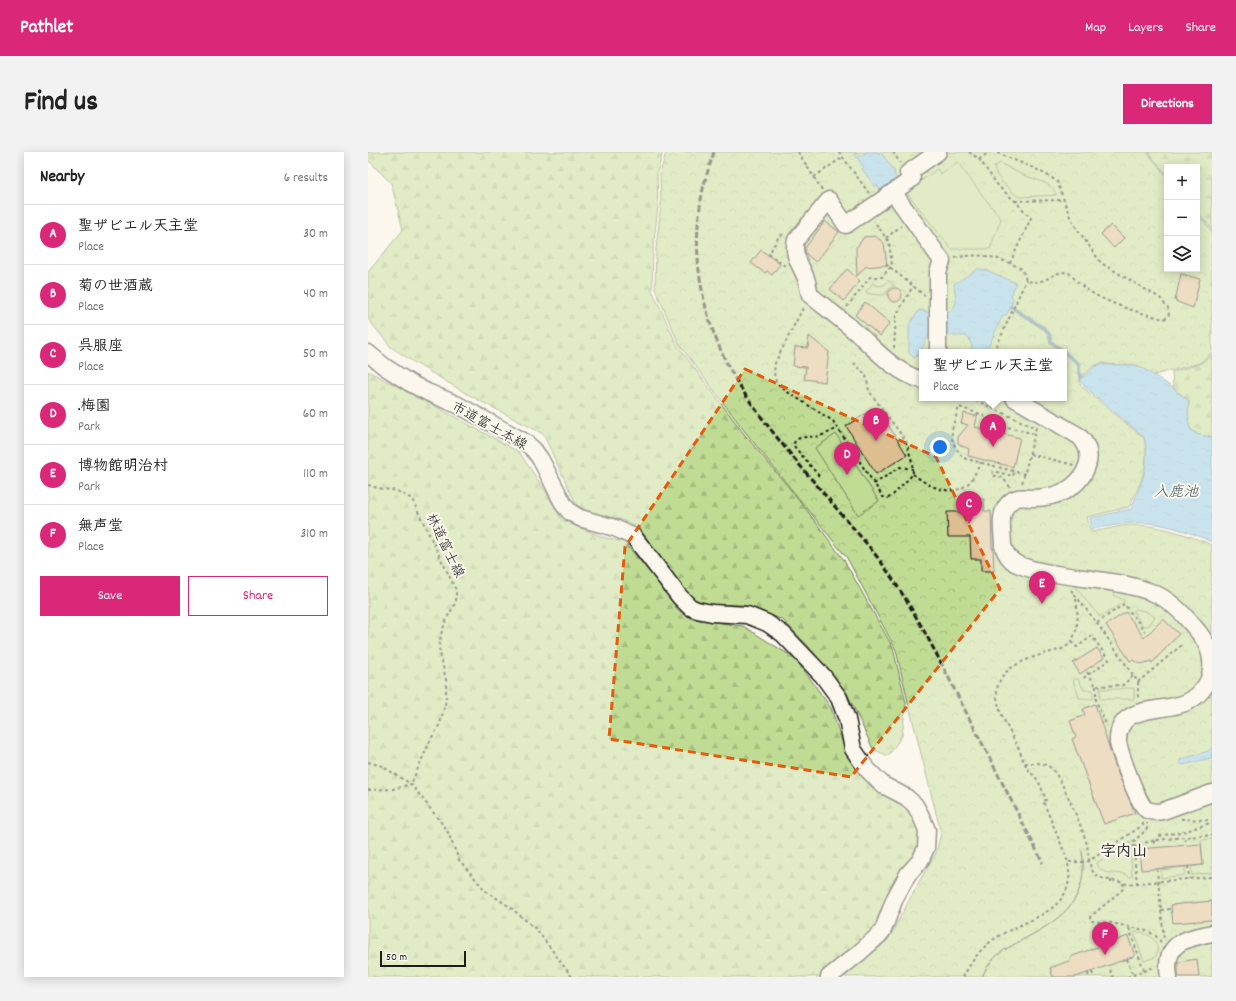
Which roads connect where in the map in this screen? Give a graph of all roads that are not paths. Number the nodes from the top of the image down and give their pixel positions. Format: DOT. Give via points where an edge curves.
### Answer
graph roads {
  1 [pos="938,152"];
  2 [pos="893,192"];
  3 [pos="938,344"];
  4 [pos="368,353"];
  5 [pos="919,379"];
  6 [pos="1019,401"];
  7 [pos="1164,695"];
  8 [pos="1144,704"];
  9 [pos="1212,793"];
  10 [pos="1212,933"];
  11 [pos="1168,970"];
  12 [pos="829,977"];
  1 -- 2 [label="street" via="908,173 912,179"];
  2 -- 3 [label="street" via="942,261 938,272"];
  2 -- 5 [label="street" via="846,225 829,200 796,240 795,254 806,278 810,295 893,365 907,375"];
  4 -- 12 [label="street, 市道富士本線" via="410,383 458,405 525,442 541,460 570,512 634,537 679,596 690,606 704,612 743,614 758,618 783,634 823,676 839,698 847,719 853,749 859,760 883,785 906,797 915,805 927,830 926,848 895,898 879,935"];
  6 -- 8 [label="street" via="1079,436 1086,445 1089,456 1084,473 1069,489 1051,496 1019,497 1007,505 1002,516 1003,546 1009,558 1015,563 1044,572 1147,590 1171,604 1184,616 1206,645 1211,671 1209,680 1199,694 1184,704"];
  7 -- 8 [label="street"];
  8 -- 9 [label="street" via="1125,720 1120,727 1118,738 1142,805 1146,809 1158,812"];
  10 -- 11 [label="street" via="1182,941 1169,956"];
}
